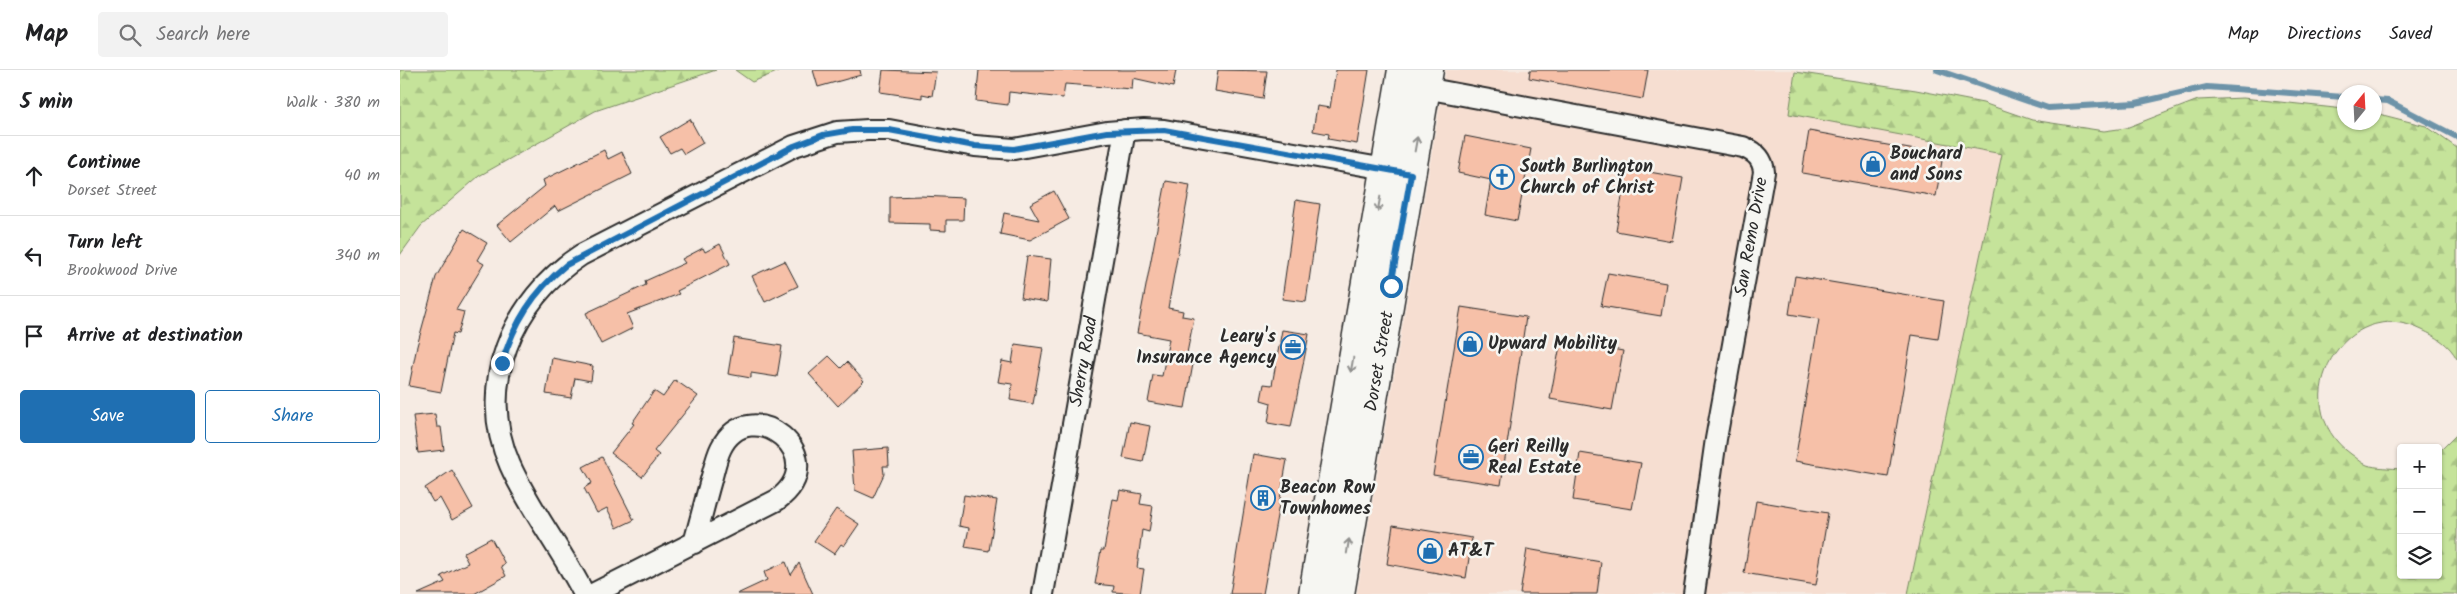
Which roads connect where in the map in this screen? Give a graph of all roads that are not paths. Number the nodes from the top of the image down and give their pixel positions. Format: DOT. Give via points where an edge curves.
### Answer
graph roads {
  1 [pos="1400,77"];
  2 [pos="1427,79"];
  3 [pos="1124,130"];
  4 [pos="1385,169"];
  5 [pos="1411,174"];
  6 [pos="694,543"];
  7 [pos="584,594"];
  8 [pos="593,594"];
  9 [pos="1043,594"];
  10 [pos="1313,594"];
  11 [pos="1340,594"];
  12 [pos="1694,594"];
  1 -- 2 [label="street, San Remo Drive"];
  1 -- 4 [label="main road, Dorset Street"];
  5 -- 2 [label="main road, Dorset Street, one-way"];
  2 -- 12 [label="street, San Remo Drive" via="1743,147 1764,164 1709,482"];
  3 -- 4 [label="street" via="1164,130"];
  3 -- 7 [label="street" via="1014,149 975,146 889,130 852,130 823,135 794,146 590,251 553,276 530,301 513,331 502,363 498,414 510,465"];
  3 -- 9 [label="street, Sherry Road"];
  4 -- 5 [label="street"];
  4 -- 10 [label="main road, Dorset Street, one-way"];
  11 -- 5 [label="main road, Dorset Street, one-way"];
  6 -- 6 [label="street" via="718,456 727,440 742,428 760,426 769,427 785,437 797,461 794,480 784,495"];
  6 -- 8 [label="street"];
}
